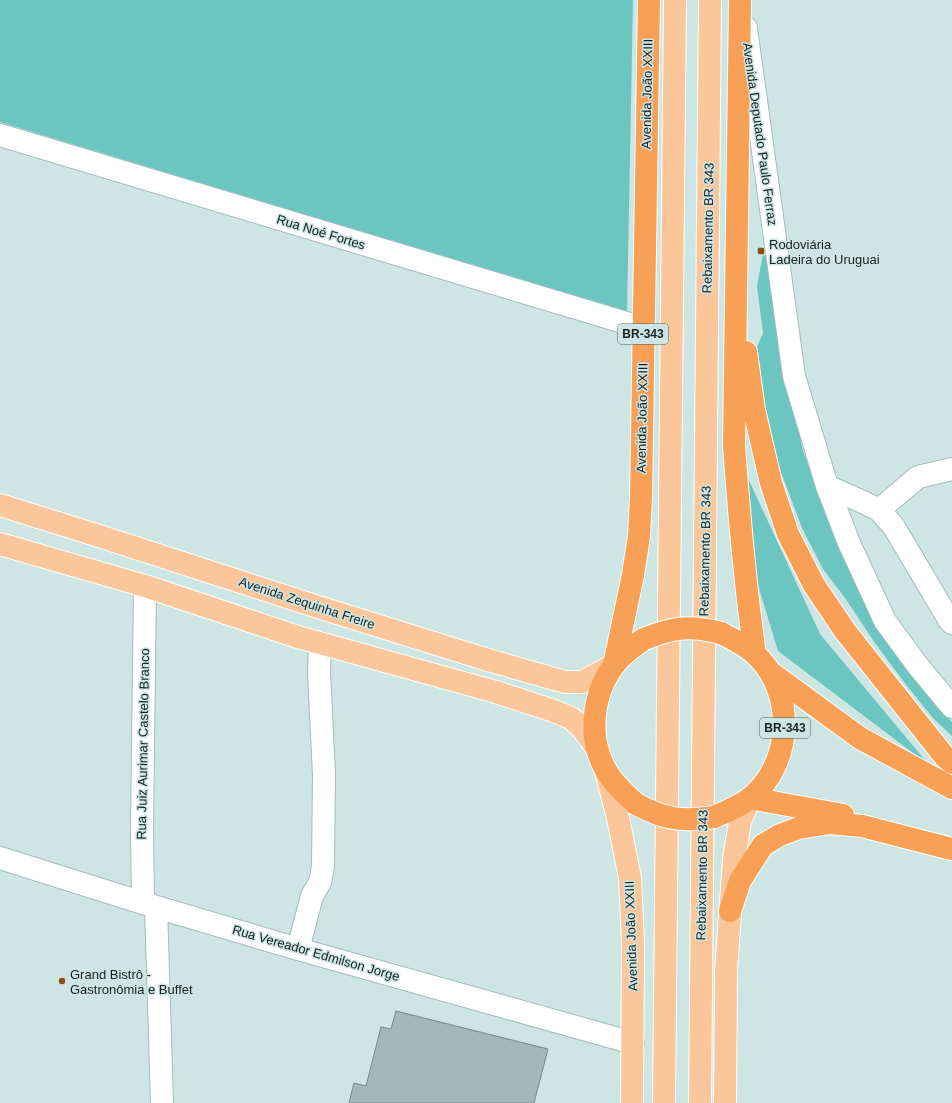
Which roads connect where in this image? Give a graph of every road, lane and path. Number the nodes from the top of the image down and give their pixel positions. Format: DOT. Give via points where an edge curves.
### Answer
graph roads {
  1 [pos="649,0"];
  2 [pos="675,0"];
  3 [pos="710,0"];
  4 [pos="741,0"];
  5 [pos="0,135"];
  6 [pos="735,272"];
  7 [pos="643,328"];
  8 [pos="952,469"];
  9 [pos="826,486"];
  10 [pos="0,505"];
  11 [pos="879,510"];
  12 [pos="0,544"];
  13 [pos="145,586"];
  14 [pos="318,607"];
  15 [pos="952,623"];
  16 [pos="298,637"];
  17 [pos="320,643"];
  18 [pos="755,654"];
  19 [pos="614,665"];
  20 [pos="770,672"];
  21 [pos="952,707"];
  22 [pos="598,750"];
  23 [pos="952,763"];
  24 [pos="606,772"];
  25 [pos="952,788"];
  26 [pos="750,798"];
  27 [pos="952,848"];
  28 [pos="0,858"];
  29 [pos="149,905"];
  30 [pos="730,911"];
  31 [pos="298,949"];
  32 [pos="633,1043"];
  33 [pos="162,1103"];
  34 [pos="632,1103"];
  35 [pos="664,1103"];
  36 [pos="700,1103"];
  37 [pos="725,1103"];
  1 -- 7 [label="highway, Avenida João XXIII / BR-343"];
  2 -- 35 [label="main road"];
  3 -- 36 [label="main road, Rebaixamento BR 343"];
  4 -- 6 [label="highway"];
  4 -- 9 [label="street, Avenida Deputado Paulo Ferraz" via="794,376"];
  5 -- 7 [label="street, Rua Noé Fortes"];
  6 -- 18 [label="highway" via="734,445 737,495"];
  6 -- 23 [label="highway" via="754,410 771,483 788,534 814,585 845,631"];
  7 -- 19 [label="highway, Avenida João XXIII / BR-343" via="639,536"];
  8 -- 11 [label="street" via="918,477"];
  9 -- 11 [label="street"];
  9 -- 21 [label="street, Avenida Deputado Paulo Ferraz" via="885,621"];
  10 -- 14 [label="main road, Avenida Zequinha Freire"];
  11 -- 15 [label="street" via="894,527"];
  12 -- 13 [label="main road"];
  13 -- 16 [label="main road"];
  13 -- 29 [label="street, Rua Juiz Aurimar Castelo Branco" via="142,821"];
  14 -- 16 [label="main road" via="319,616 315,625 308,634"];
  14 -- 19 [label="main road, Avenida Zequinha Freire" via="565,682 582,682"];
  16 -- 17 [label="main road"];
  17 -- 22 [label="main road" via="496,692 571,718"];
  17 -- 31 [label="street" via="324,775 323,867 320,882 312,896"];
  18 -- 19 [label="highway, BR-343, bridge" via="741,643 721,633 702,628 682,628 644,639 628,650"];
  18 -- 20 [label="highway, BR-343"];
  19 -- 22 [label="highway, BR-343" via="600,691 594,721"];
  20 -- 25 [label="highway, BR-343" via="860,738"];
  20 -- 26 [label="highway, BR-343" via="782,697 784,732 780,753 769,778"];
  22 -- 24 [label="highway, BR-343"];
  24 -- 26 [label="highway, BR-343, bridge" via="622,792 636,804 654,813 673,818 693,820 714,817"];
  24 -- 32 [label="main road, Avenida João XXIII" via="630,878"];
  26 -- 27 [label="highway" via="862,819"];
  26 -- 30 [label="main road" via="740,822"];
  27 -- 30 [label="highway" via="862,826 830,823 799,828 763,845 740,880"];
  28 -- 29 [label="street, Rua Vereador Edmilson Jorge"];
  29 -- 31 [label="street, Rua Vereador Edmilson Jorge"];
  29 -- 33 [label="street, Rua Juiz Aurimar Castelo Branco"];
  30 -- 37 [label="main road" via="726,971"];
  31 -- 32 [label="street, Rua Vereador Edmilson Jorge"];
  32 -- 34 [label="main road, Avenida João XXIII"];
}
